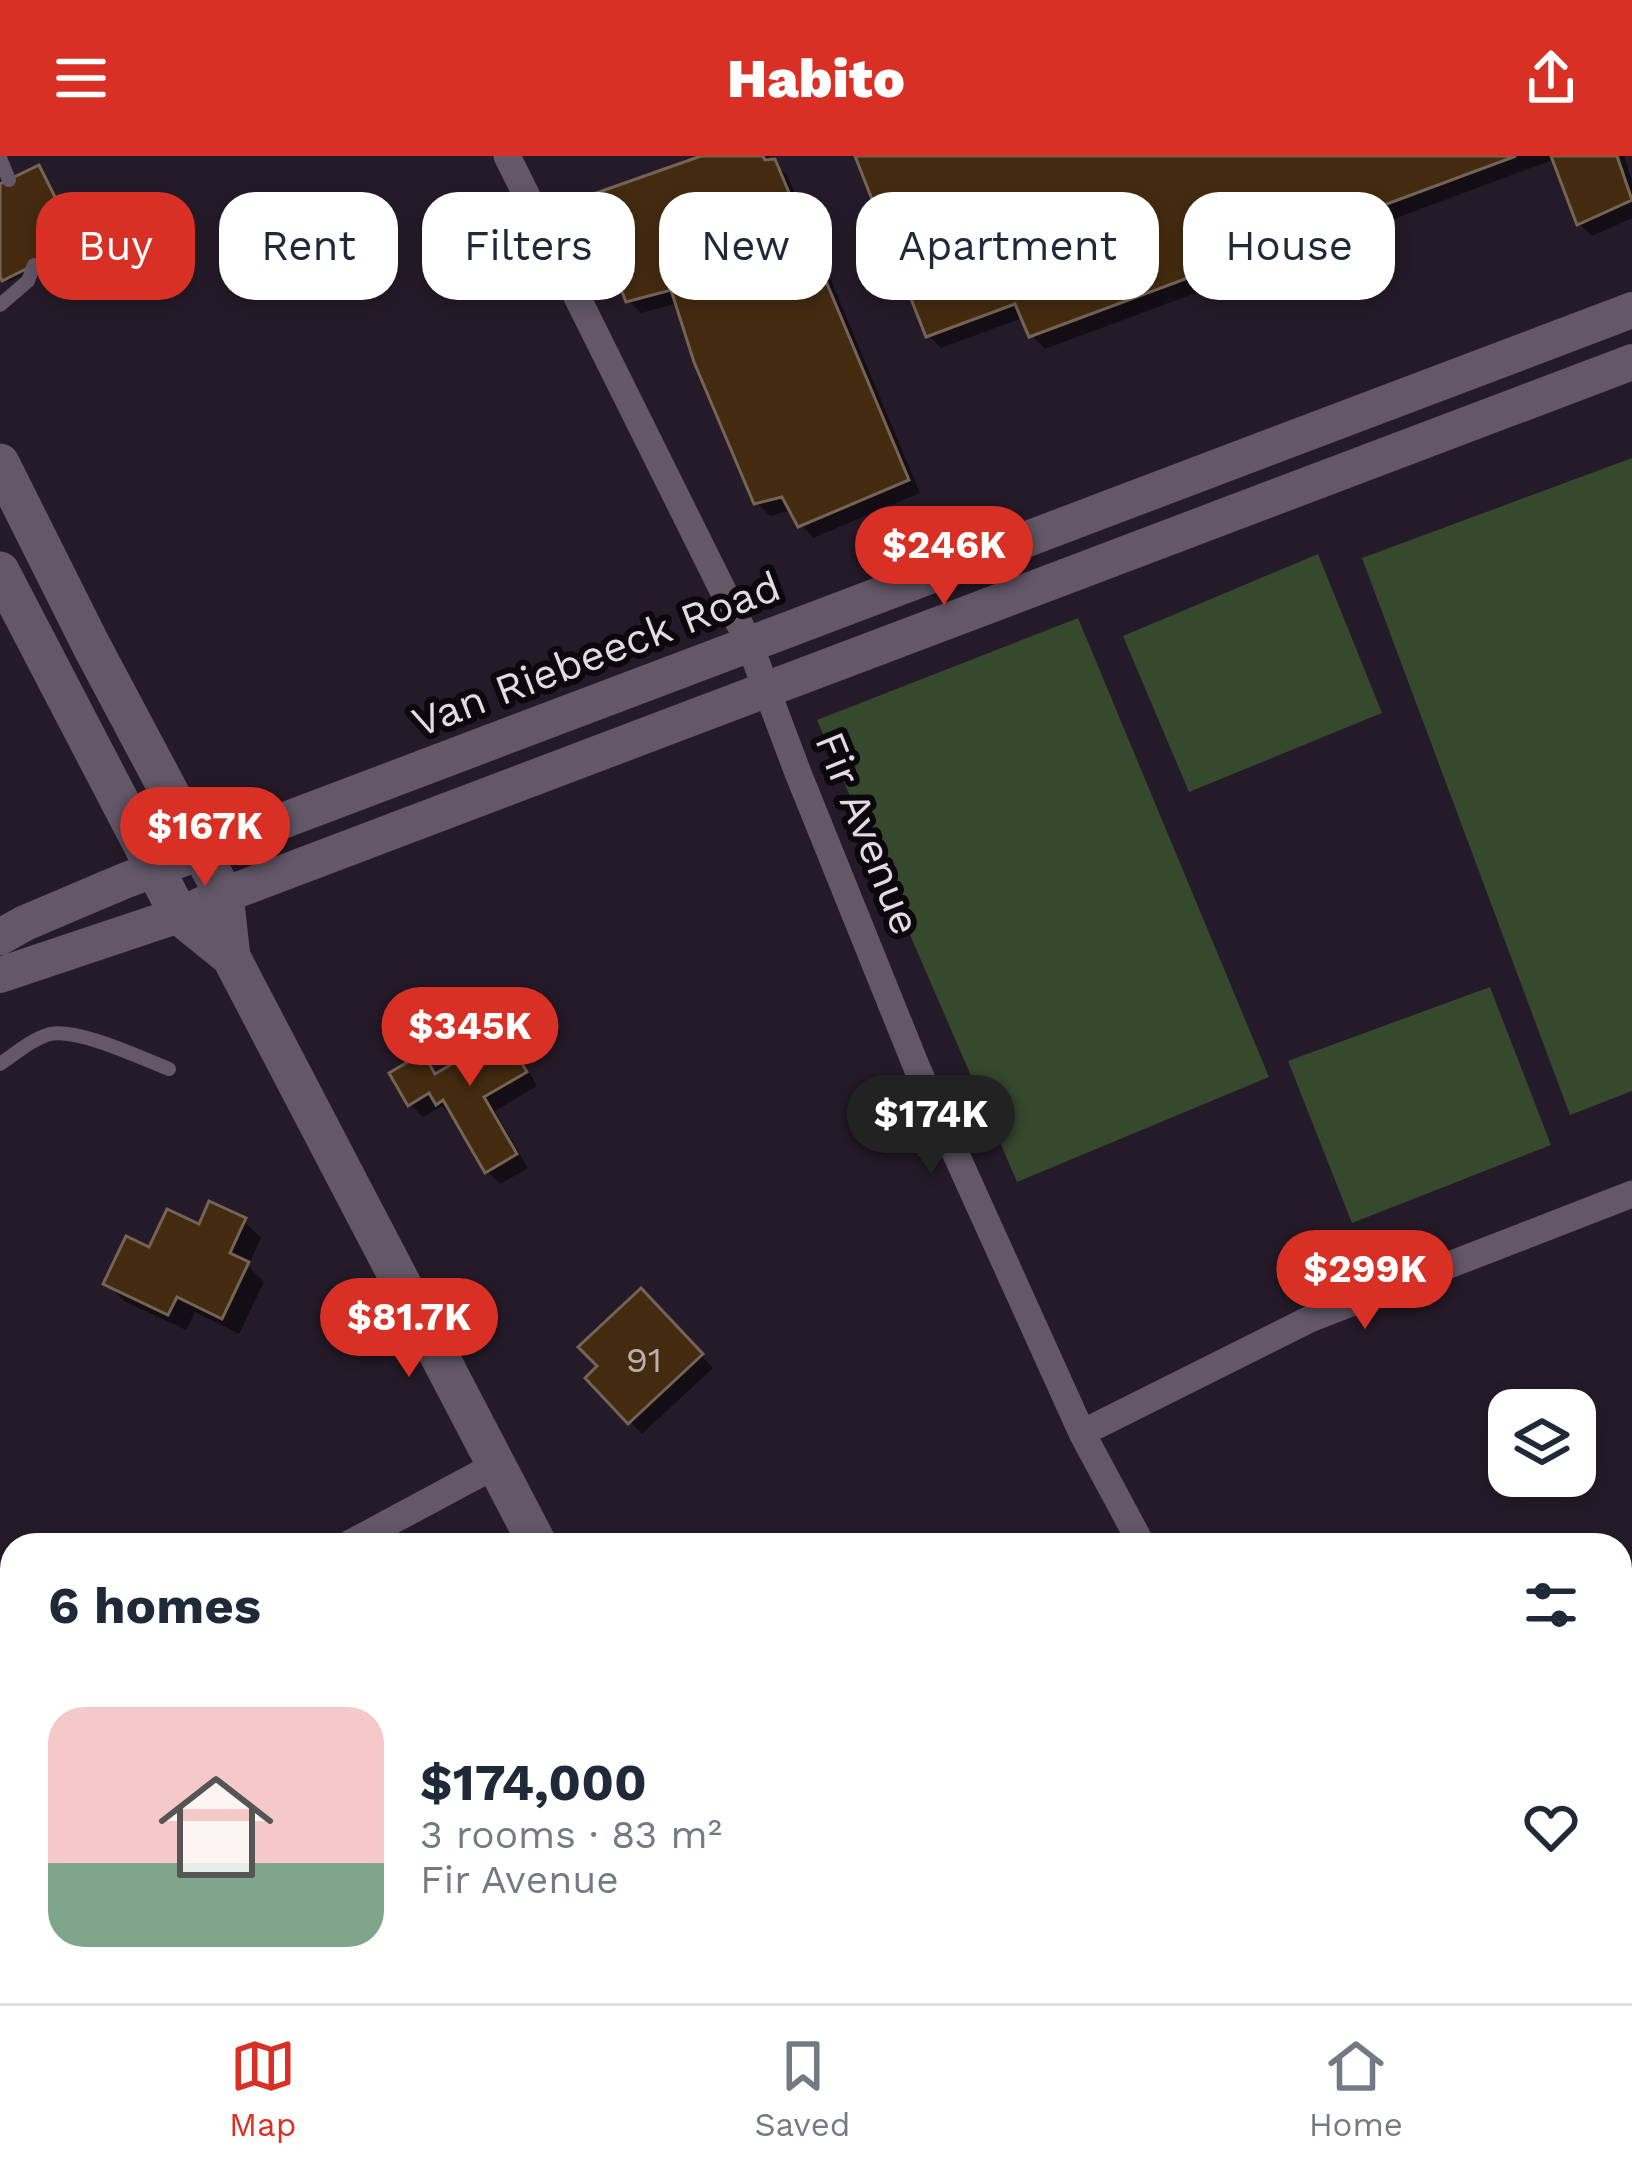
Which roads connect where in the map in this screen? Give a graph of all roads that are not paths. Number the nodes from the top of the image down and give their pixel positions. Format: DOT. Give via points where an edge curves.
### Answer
graph roads {
  1 [pos="507,156"];
  2 [pos="0,158"];
  3 [pos="9,180"];
  4 [pos="34,265"];
  5 [pos="0,305"];
  6 [pos="1632,310"];
  7 [pos="1632,362"];
  8 [pos="0,463"];
  9 [pos="0,571"];
  10 [pos="749,643"];
  11 [pos="766,688"];
  12 [pos="200,853"];
  13 [pos="154,871"];
  14 [pos="224,896"];
  15 [pos="179,915"];
  16 [pos="0,937"];
  17 [pos="231,957"];
  18 [pos="0,975"];
  19 [pos="0,1064"];
  20 [pos="169,1069"];
  21 [pos="1632,1194"];
  22 [pos="1082,1433"];
  23 [pos="496,1465"];
  24 [pos="369,1533"];
  25 [pos="532,1533"];
  26 [pos="1136,1533"];
  1 -- 10 [label="street, Fir Avenue"];
  2 -- 3 [label="lane"];
  4 -- 5 [label="lane"];
  6 -- 10 [label="street, Van Riebeeck Road"];
  7 -- 11 [label="street"];
  8 -- 12 [label="main road"];
  9 -- 13 [label="main road"];
  10 -- 11 [label="street, Fir Avenue"];
  10 -- 12 [label="street, Van Riebeeck Road"];
  11 -- 14 [label="street"];
  11 -- 22 [label="street, Fir Avenue" via="917,1068"];
  12 -- 13 [label="street, Van Riebeeck Road"];
  12 -- 14 [label="main road"];
  13 -- 15 [label="main road"];
  13 -- 16 [label="street, Van Riebeeck Road"];
  14 -- 15 [label="street"];
  14 -- 17 [label="main road"];
  15 -- 17 [label="main road"];
  15 -- 18 [label="street"];
  17 -- 23 [label="main road"];
  19 -- 20 [label="lane" via="51,1034 106,1044"];
  21 -- 22 [label="street" via="1310,1319"];
  22 -- 26 [label="street, Fir Avenue"];
  23 -- 24 [label="street"];
  23 -- 25 [label="main road"];
}
